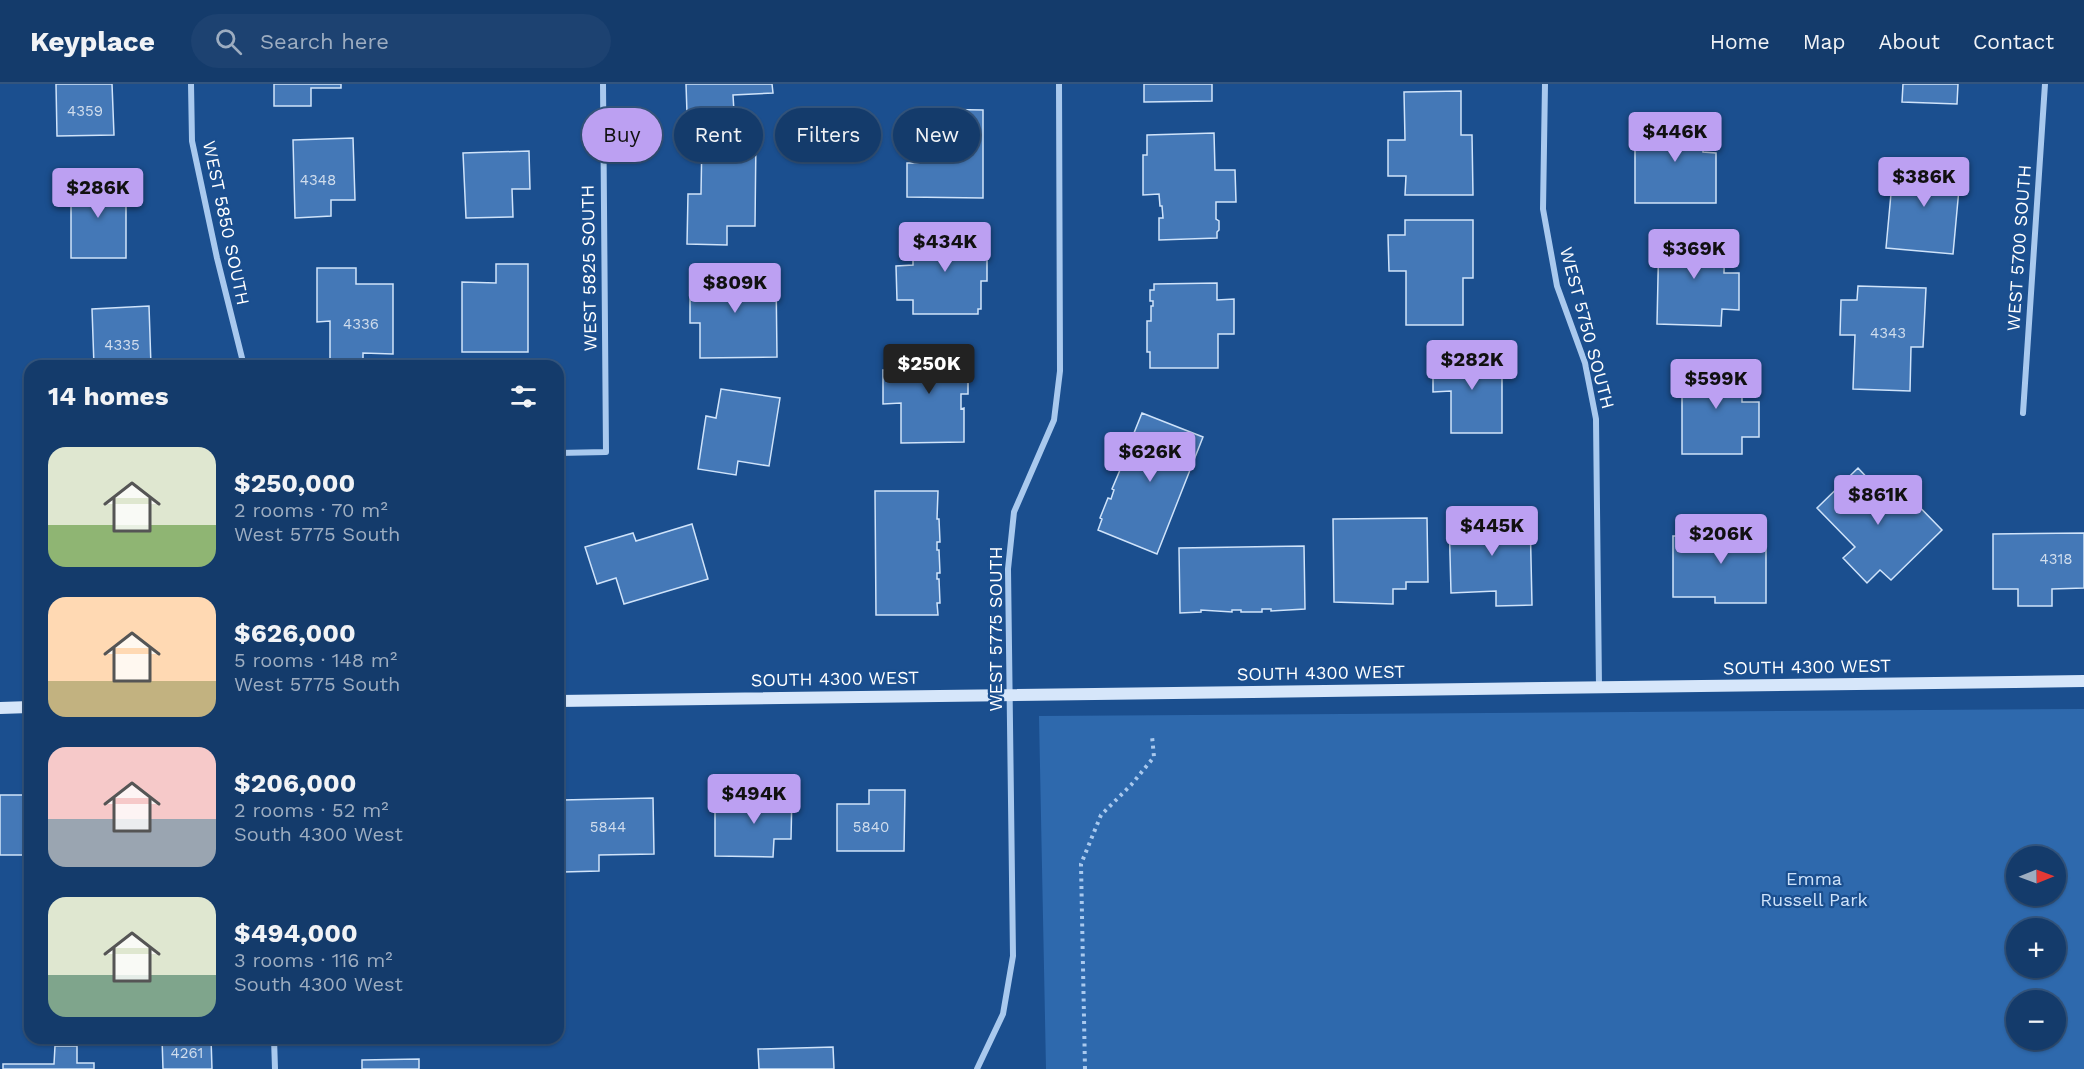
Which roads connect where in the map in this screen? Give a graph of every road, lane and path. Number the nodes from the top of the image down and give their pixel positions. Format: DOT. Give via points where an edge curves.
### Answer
graph roads {
  1 [pos="191,84"];
  2 [pos="603,84"];
  3 [pos="1059,84"];
  4 [pos="1545,84"];
  5 [pos="2045,84"];
  6 [pos="242,360"];
  7 [pos="2023,413"];
  8 [pos="564,453"];
  9 [pos="2084,681"];
  10 [pos="1599,687"];
  11 [pos="1010,695"];
  12 [pos="564,701"];
  13 [pos="24,707"];
  14 [pos="0,708"];
  15 [pos="1152,736"];
  16 [pos="274,1044"];
  17 [pos="275,1069"];
  18 [pos="977,1069"];
  19 [pos="1085,1069"];
  1 -- 6 [label="street, WEST 5850 SOUTH" via="192,141"];
  2 -- 8 [label="street, WEST 5825 SOUTH" via="606,452"];
  3 -- 11 [label="street, WEST 5775 SOUTH" via="1060,371 1054,420 1014,512 1008,569"];
  4 -- 10 [label="street, WEST 5750 SOUTH" via="1543,209 1557,286 1585,363 1596,419"];
  5 -- 7 [label="street, WEST 5700 SOUTH"];
  9 -- 10 [label="main road, SOUTH 4300 WEST"];
  10 -- 11 [label="main road, SOUTH 4300 WEST"];
  11 -- 12 [label="main road, SOUTH 4300 WEST"];
  11 -- 18 [label="street, WEST 5775 SOUTH" via="1013,956 1003,1014"];
  13 -- 14 [label="main road"];
  15 -- 19 [label="path" via="1154,757 1101,815 1081,864"];
  16 -- 17 [label="street"];
}
